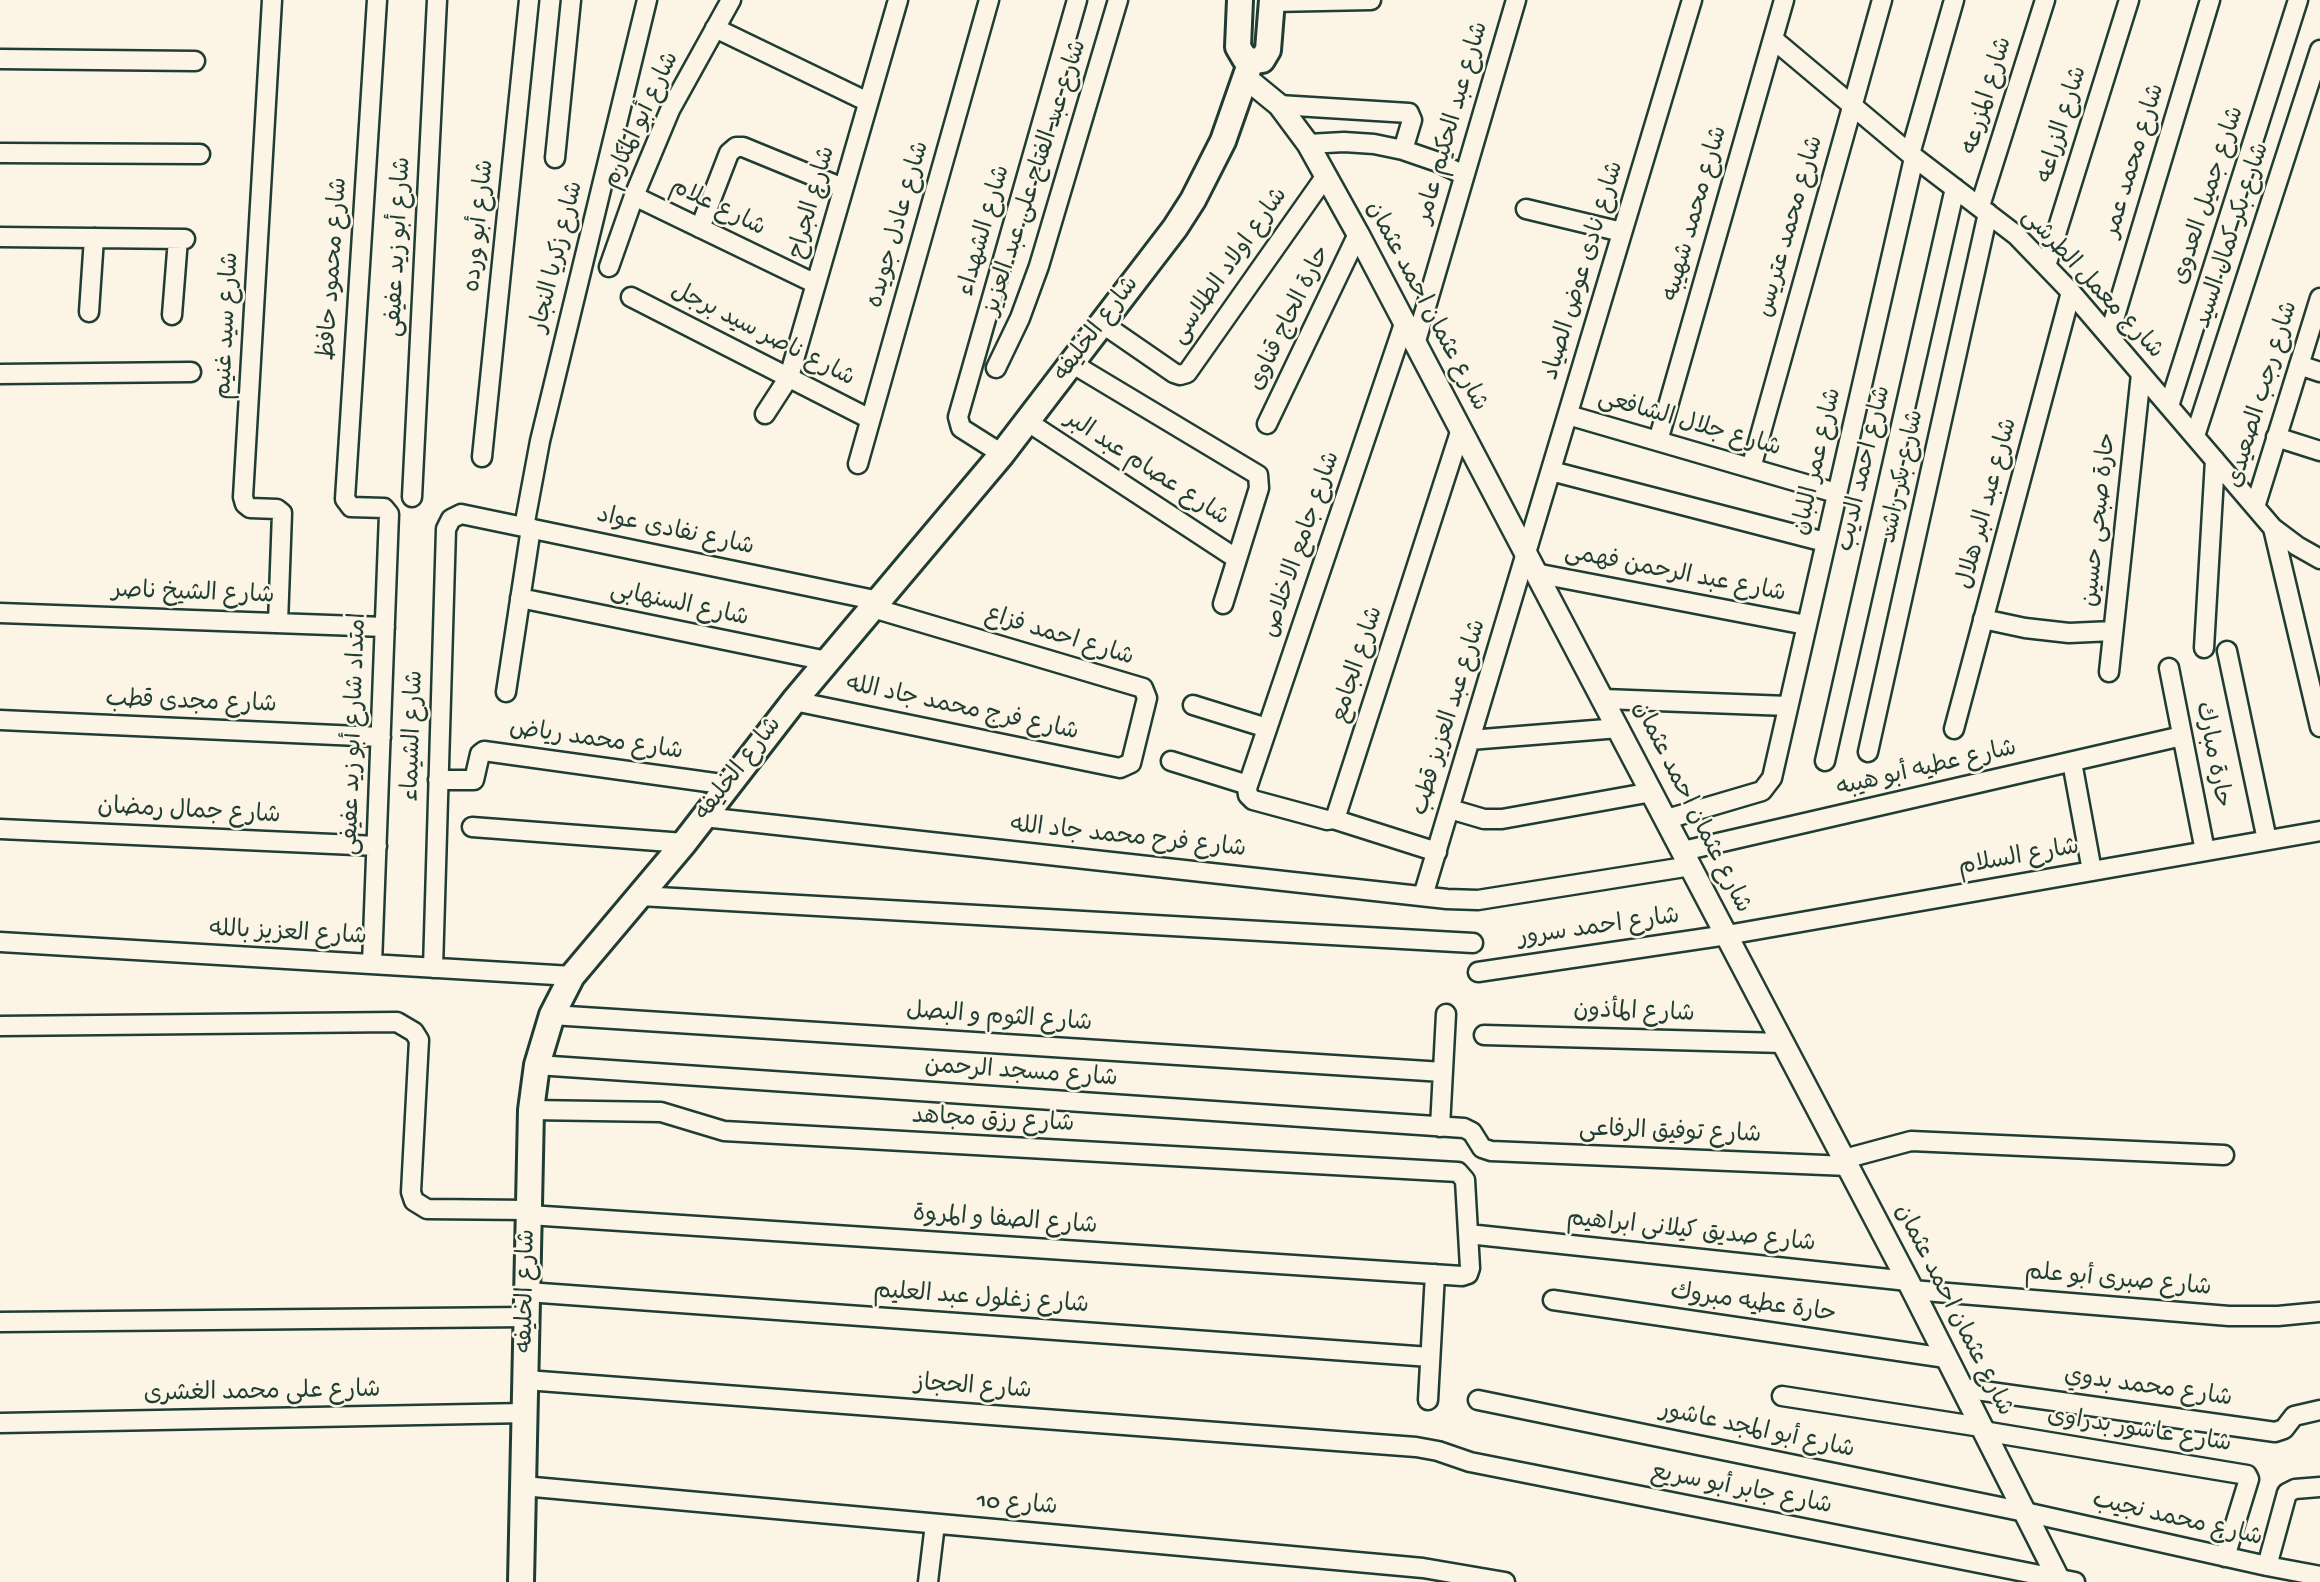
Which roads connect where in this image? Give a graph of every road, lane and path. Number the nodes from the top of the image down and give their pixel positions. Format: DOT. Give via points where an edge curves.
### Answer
graph roads {
  1 [pos="272,0"];
  2 [pos="377,0"];
  3 [pos="438,0"];
  4 [pos="529,0"];
  5 [pos="571,0"];
  6 [pos="647,0"];
  7 [pos="731,0"];
  8 [pos="898,0"];
  9 [pos="989,0"];
  10 [pos="1077,0"];
  11 [pos="1118,0"];
  12 [pos="1240,0"];
  13 [pos="1371,0"];
  14 [pos="1516,0"];
  15 [pos="1692,0"];
  16 [pos="1784,0"];
  17 [pos="1882,0"];
  18 [pos="1954,0"];
  19 [pos="2045,0"];
  20 [pos="2129,0"];
  21 [pos="2210,0"];
  22 [pos="2298,0"];
  23 [pos="1272,1"];
  24 [pos="715,28"];
  25 [pos="1773,38"];
  26 [pos="2320,50"];
  27 [pos="0,59"];
  28 [pos="195,61"];
  29 [pos="1248,70"];
  30 [pos="868,102"];
  31 [pos="1279,105"];
  32 [pos="1852,107"];
  33 [pos="1308,144"];
  34 [pos="1403,150"];
  35 [pos="0,153"];
  36 [pos="200,154"];
  37 [pos="1912,156"];
  38 [pos="555,158"];
  39 [pos="1464,175"];
  40 [pos="1325,177"];
  41 [pos="843,188"];
  42 [pos="1955,188"];
  43 [pos="634,196"];
  44 [pos="1526,209"];
  45 [pos="1984,209"];
  46 [pos="699,228"];
  47 [pos="1622,232"];
  48 [pos="1359,234"];
  49 [pos="0,237"];
  50 [pos="94,238"];
  51 [pos="2046,265"];
  52 [pos="610,267"];
  53 [pos="816,284"];
  54 [pos="2071,292"];
  55 [pos="631,297"];
  56 [pos="2320,298"];
  57 [pos="89,312"];
  58 [pos="172,316"];
  59 [pos="1405,321"];
  60 [pos="1103,324"];
  61 [pos="2109,336"];
  62 [pos="1416,341"];
  63 [pos="1073,364"];
  64 [pos="2299,365"];
  65 [pos="996,369"];
  66 [pos="191,372"];
  67 [pos="2320,372"];
  68 [pos="0,374"];
  69 [pos="2141,374"];
  70 [pos="789,377"];
  71 [pos="2169,406"];
  72 [pos="765,414"];
  73 [pos="1568,415"];
  74 [pos="870,419"];
  75 [pos="1028,422"];
  76 [pos="1267,424"];
  77 [pos="1461,429"];
  78 [pos="2195,436"];
  79 [pos="2276,437"];
  80 [pos="1658,441"];
  81 [pos="2320,451"];
  82 [pos="1002,454"];
  83 [pos="482,457"];
  84 [pos="2215,460"];
  85 [pos="858,464"];
  86 [pos="1751,468"];
  87 [pos="1551,471"];
  88 [pos="1836,492"];
  89 [pos="412,497"];
  90 [pos="2255,507"];
  91 [pos="384,508"];
  92 [pos="461,514"];
  93 [pos="527,528"];
  94 [pos="2273,528"];
  95 [pos="1825,542"];
  96 [pos="1237,559"];
  97 [pos="2320,559"];
  98 [pos="1530,564"];
  99 [pos="520,598"];
  100 [pos="1223,604"];
  101 [pos="876,605"];
  102 [pos="0,612"];
  103 [pos="1983,619"];
  104 [pos="278,623"];
  105 [pos="1806,625"];
  106 [pos="385,627"];
  107 [pos="2113,631"];
  108 [pos="2204,648"];
  109 [pos="2228,651"];
  110 [pos="827,662"];
  111 [pos="2169,668"];
  112 [pos="2109,673"];
  113 [pos="506,692"];
  114 [pos="1604,699"];
  115 [pos="794,701"];
  116 [pos="1193,705"];
  117 [pos="1788,706"];
  118 [pos="0,720"];
  119 [pos="2320,727"];
  120 [pos="1267,728"];
  121 [pos="1619,728"];
  122 [pos="1954,729"];
  123 [pos="2182,736"];
  124 [pos="381,737"];
  125 [pos="1470,740"];
  126 [pos="1868,752"];
  127 [pos="1171,761"];
  128 [pos="1825,761"];
  129 [pos="2072,762"];
  130 [pos="1120,768"];
  131 [pos="438,780"];
  132 [pos="729,785"];
  133 [pos="1248,785"];
  134 [pos="1652,792"];
  135 [pos="1450,809"];
  136 [pos="704,817"];
  137 [pos="1333,819"];
  138 [pos="1667,819"];
  139 [pos="472,827"];
  140 [pos="0,829"];
  141 [pos="2320,831"];
  142 [pos="2267,840"];
  143 [pos="684,843"];
  144 [pos="377,846"];
  145 [pos="2205,851"];
  146 [pos="1437,852"];
  147 [pos="1687,859"];
  148 [pos="2092,871"];
  149 [pos="1545,889"];
  150 [pos="640,896"];
  151 [pos="1423,896"];
  152 [pos="1727,935"];
  153 [pos="0,942"];
  154 [pos="1473,943"];
  155 [pos="372,964"];
  156 [pos="433,968"];
  157 [pos="1478,971"];
  158 [pos="572,976"];
  159 [pos="1446,1014"];
  160 [pos="552,1015"];
  161 [pos="0,1026"];
  162 [pos="1484,1035"];
  163 [pos="1783,1043"];
  164 [pos="537,1065"];
  165 [pos="1443,1072"];
  166 [pos="531,1110"];
  167 [pos="1440,1127"];
  168 [pos="1490,1151"];
  169 [pos="2224,1155"];
  170 [pos="1846,1163"];
  171 [pos="529,1212"];
  172 [pos="1468,1234"];
  173 [pos="1435,1274"];
  174 [pos="1910,1285"];
  175 [pos="527,1292"];
  176 [pos="1553,1300"];
  177 [pos="2320,1312"];
  178 [pos="527,1317"];
  179 [pos="0,1322"];
  180 [pos="1430,1357"];
  181 [pos="1947,1358"];
  182 [pos="526,1380"];
  183 [pos="1962,1388"];
  184 [pos="1782,1396"];
  185 [pos="1428,1400"];
  186 [pos="1478,1400"];
  187 [pos="2320,1410"];
  188 [pos="525,1413"];
  189 [pos="0,1423"];
  190 [pos="1982,1429"];
  191 [pos="1416,1447"];
  192 [pos="523,1486"];
  193 [pos="2320,1487"];
  194 [pos="2025,1513"];
  195 [pos="935,1524"];
  196 [pos="2225,1557"];
  197 [pos="2267,1566"];
  198 [pos="1423,1575"];
  199 [pos="2320,1576"];
  200 [pos="2064,1581"];
  201 [pos="521,1582"];
  202 [pos="928,1582"];
  203 [pos="1505,1582"];
  1 -- 104 [label="street, شارع سيد غنيم" via="243,497 250,509 282,513"];
  2 -- 91 [label="street, شارع محمود حافظ" via="345,499 354,508"];
  3 -- 89 [label="street, شارع أبو زيد عفيفى"];
  4 -- 83 [label="street, شارع أبو ورده"];
  5 -- 38 [label="street"];
  6 -- 93 [label="street, شارع زكريا النجار" via="540,441"];
  7 -- 24 [label="street, شارع أبو المكارم"];
  8 -- 30 [label="street, شارع الجراح"];
  9 -- 74 [label="street, شارع عادل جويده"];
  10 -- 82 [label="street, شارع الشهداء" via="958,417 961,428"];
  11 -- 65 [label="street, شارع عبد الفتاح على عبد العزيز" via="1039,266"];
  12 -- 29 [label="main road" via="1238,47"];
  13 -- 23 [label="street"];
  14 -- 39 [label="street, شارع عبد الحكيم عامر"];
  15 -- 47 [label="street, شارع نادى عوض الصياد"];
  16 -- 25 [label="street, شارع محمد شهيبه"];
  17 -- 32 [label="street, شارع محمد عتريس"];
  18 -- 37 [label="street, شارع عمر اللبان"];
  19 -- 45 [label="street, شارع المزرعه"];
  20 -- 51 [label="street, شارع الزراعه"];
  21 -- 61 [label="street, شارع محمد عمر"];
  22 -- 71 [label="street, شارع جميل العدوى"];
  23 -- 29 [label="main road, شارع الخليفه" via="1268,50"];
  24 -- 30 [label="street"];
  24 -- 43 [label="street, شارع أبو المكارم" via="670,110"];
  25 -- 32 [label="street, شارع معمل الطرشى"];
  25 -- 80 [label="street, شارع محمد شهيبه"];
  26 -- 78 [label="street, شارع بكر كمال السيد"];
  27 -- 28 [label="street"];
  29 -- 31 [label="street, شارع عثمان احمد عثمان"];
  29 -- 60 [label="main road, شارع الخليفه" via="1223,141 1193,200"];
  30 -- 41 [label="street, شارع الجراح"];
  31 -- 33 [label="street, شارع عثمان احمد عثمان"];
  31 -- 34 [label="street" via="1409,113 1412,120"];
  32 -- 37 [label="street, شارع معمل الطرشى"];
  32 -- 86 [label="street, شارع محمد عتريس"];
  33 -- 34 [label="street" via="1344,142"];
  33 -- 40 [label="street, شارع عثمان احمد عثمان"];
  34 -- 39 [label="street"];
  35 -- 36 [label="street"];
  37 -- 42 [label="street, شارع معمل الطرشى"];
  37 -- 88 [label="street, شارع عمر اللبان"];
  39 -- 62 [label="street, شارع عبد الحكيم عامر"];
  40 -- 48 [label="street, شارع عثمان احمد عثمان"];
  40 -- 60 [label="street, شارع اولاد الطلاسى" via="1186,373 1174,373"];
  41 -- 46 [label="street" via="736,147 729,153"];
  41 -- 53 [label="street, شارع الجراح"];
  42 -- 45 [label="street, شارع معمل الطرشى"];
  42 -- 128 [label="street, شارع احمد الديب"];
  43 -- 46 [label="street, شارع علام"];
  43 -- 52 [label="street, شارع أبو المكارم"];
  44 -- 47 [label="street"];
  45 -- 51 [label="street, شارع معمل الطرشى"];
  45 -- 126 [label="street, شارع بكر راشد"];
  46 -- 53 [label="street, شارع علام"];
  47 -- 73 [label="street, شارع نادى عوض الصياد"];
  48 -- 59 [label="street, شارع عثمان احمد عثمان"];
  48 -- 76 [label="street, حارة الحاج قناوى"];
  49 -- 50 [label="street"];
  50 -- 57 [label="street"];
  50 -- 58 [label="street" via="182,239"];
  51 -- 54 [label="street, شارع معمل الطرشى"];
  53 -- 70 [label="street, شارع الجراح"];
  54 -- 61 [label="street, شارع معمل الطرشى"];
  54 -- 103 [label="street, شارع عبد البر هلال"];
  55 -- 70 [label="street, شارع ناصر سيد برجل"];
  56 -- 64 [label="street, شارع رجب الصعيدى"];
  59 -- 62 [label="street, شارع عثمان احمد عثمان"];
  59 -- 120 [label="street, شارع جامع الاخلاص"];
  60 -- 63 [label="main road, شارع الخليفه"];
  61 -- 69 [label="street, شارع معمل الطرشى"];
  62 -- 77 [label="street, شارع عثمان احمد عثمان"];
  63 -- 75 [label="main road, شارع الخليفه"];
  63 -- 96 [label="street" via="1260,479"];
  64 -- 67 [label="street"];
  64 -- 79 [label="street, شارع رجب الصعيدى"];
  66 -- 68 [label="street"];
  69 -- 71 [label="street, شارع معمل الطرشى"];
  69 -- 107 [label="street, حارة صبحى حسين"];
  70 -- 72 [label="street, شارع الجراح"];
  70 -- 74 [label="street, شارع ناصر سيد برجل"];
  71 -- 78 [label="street, شارع معمل الطرشى"];
  73 -- 80 [label="street, شارع جلال الشافعى"];
  73 -- 87 [label="street, شارع نادى عوض الصياد"];
  74 -- 85 [label="street, شارع عادل جويده"];
  75 -- 82 [label="main road, شارع الخليفه"];
  75 -- 96 [label="street, شارع عصام عبد البر"];
  77 -- 98 [label="street, شارع عثمان احمد عثمان"];
  77 -- 137 [label="street, شارع الجامع"];
  78 -- 84 [label="street, شارع معمل الطرشى"];
  79 -- 81 [label="street"];
  79 -- 90 [label="street, شارع رجب الصعيدى"];
  80 -- 86 [label="street, شارع جلال الشافعى"];
  82 -- 101 [label="main road, شارع الخليفه"];
  84 -- 90 [label="street, شارع معمل الطرشى"];
  84 -- 108 [label="street"];
  86 -- 88 [label="street, شارع جلال الشافعى"];
  87 -- 95 [label="street"];
  87 -- 98 [label="street, شارع نادى عوض الصياد"];
  88 -- 95 [label="street, شارع عمر اللبان"];
  90 -- 94 [label="street, شارع معمل الطرشى"];
  91 -- 106 [label="street, امتداد شارع أبو زيد عفيفى" via="389,514"];
  92 -- 93 [label="street, شارع نفادى عواد"];
  92 -- 131 [label="street, شارع الشيماء" via="446,528"];
  93 -- 99 [label="street, شارع زكريا النجار"];
  93 -- 101 [label="street, شارع نفادى عواد"];
  94 -- 97 [label="street, شارع معمل الطرشى"];
  94 -- 119 [label="street"];
  95 -- 105 [label="street, شارع عمر اللبان"];
  96 -- 100 [label="street"];
  98 -- 105 [label="street, شارع عبد الرحمن فهمى"];
  98 -- 114 [label="street, شارع عثمان احمد عثمان"];
  98 -- 125 [label="street, شارع عبد العزيز قطب"];
  99 -- 110 [label="street, شارع السنهابى"];
  99 -- 113 [label="street, شارع زكريا النجار"];
  101 -- 110 [label="main road, شارع الخليفه"];
  101 -- 130 [label="street, شارع احمد فزاع" via="1143,688 1147,698 1133,760"];
  102 -- 104 [label="street, شارع الشيخ ناصر"];
  103 -- 107 [label="street" via="2069,633"];
  103 -- 122 [label="street, شارع عبد البر هلال"];
  104 -- 106 [label="street, شارع الشيخ ناصر"];
  105 -- 117 [label="street, شارع عمر اللبان"];
  106 -- 124 [label="street, امتداد شارع أبو زيد عفيفى"];
  107 -- 112 [label="street, حارة صبحى حسين"];
  109 -- 142 [label="street"];
  110 -- 115 [label="main road, شارع الخليفه"];
  111 -- 123 [label="street, حارة مبارك"];
  114 -- 117 [label="street"];
  114 -- 121 [label="street, شارع عثمان احمد عثمان"];
  115 -- 130 [label="street, شارع فرج محمد جاد الله"];
  115 -- 132 [label="main road, شارع الخليفه"];
  116 -- 120 [label="street"];
  117 -- 138 [label="street, شارع عمر اللبان" via="1772,778 1762,791"];
  118 -- 124 [label="street, شارع مجدى قطب"];
  120 -- 133 [label="street, شارع جامع الاخلاص"];
  121 -- 125 [label="street"];
  121 -- 134 [label="street, شارع عثمان احمد عثمان"];
  123 -- 129 [label="street, شارع عطيه أبو هيبه"];
  123 -- 145 [label="street, حارة مبارك"];
  124 -- 144 [label="street, امتداد شارع أبو زيد عفيفى"];
  125 -- 135 [label="street, شارع عبد العزيز قطب"];
  127 -- 133 [label="street"];
  129 -- 147 [label="street, شارع عطيه أبو هيبه"];
  129 -- 148 [label="street"];
  131 -- 132 [label="street, شارع محمد رياض" via="474,780 484,751"];
  131 -- 156 [label="street, شارع الشيماء"];
  132 -- 136 [label="main road, شارع الخليفه"];
  133 -- 137 [label="street" via="1252,800"];
  134 -- 135 [label="street" via="1502,819"];
  134 -- 138 [label="street, شارع عثمان احمد عثمان"];
  135 -- 146 [label="street, شارع عبد العزيز قطب"];
  136 -- 143 [label="main road, شارع الخليفه"];
  136 -- 151 [label="street, شارع فرح محمد جاد الله"];
  137 -- 146 [label="street"];
  138 -- 147 [label="street, شارع عثمان احمد عثمان"];
  139 -- 143 [label="street"];
  140 -- 144 [label="street, شارع جمال رمضان"];
  141 -- 142 [label="street, شارع السلام"];
  142 -- 145 [label="street, شارع السلام"];
  143 -- 150 [label="main road, شارع الخليفه"];
  144 -- 155 [label="street, امتداد شارع أبو زيد عفيفى"];
  145 -- 148 [label="street, شارع السلام"];
  146 -- 151 [label="street, شارع عبد العزيز قطب"];
  147 -- 149 [label="street, شارع عطيه أبو هيبه"];
  147 -- 152 [label="street, شارع عثمان احمد عثمان"];
  148 -- 152 [label="street, شارع السلام"];
  149 -- 151 [label="street, شارع فرح محمد جاد الله" via="1478,900"];
  150 -- 154 [label="street"];
  150 -- 158 [label="main road, شارع الخليفه"];
  152 -- 157 [label="street, شارع احمد سرور"];
  152 -- 163 [label="street, شارع عثمان احمد عثمان"];
  153 -- 155 [label="street, شارع العزيز بالله"];
  155 -- 156 [label="street, شارع العزيز بالله"];
  156 -- 158 [label="street, شارع العزيز بالله"];
  158 -- 160 [label="main road, شارع الخليفه"];
  159 -- 165 [label="street"];
  160 -- 164 [label="main road, شارع الخليفه"];
  160 -- 165 [label="street, شارع الثوم و البصل"];
  161 -- 171 [label="street, شارع الصفا و المروة" via="397,1022 419,1040 414,1201 427,1209"];
  162 -- 163 [label="street, شارع المأذون"];
  163 -- 170 [label="street, شارع عثمان احمد عثمان"];
  164 -- 166 [label="main road, شارع الخليفه"];
  164 -- 167 [label="street, شارع مسجد الرحمن"];
  165 -- 167 [label="street"];
  166 -- 171 [label="main road, شارع الخليفه"];
  166 -- 172 [label="street, شارع رزق مجاهد" via="661,1112 724,1131 1455,1172 1465,1180"];
  167 -- 168 [label="street, شارع مسجد الرحمن" via="1467,1128 1482,1148"];
  168 -- 170 [label="street, شارع توفيق الرفاعى"];
  169 -- 170 [label="street, شارع توفيق الرفاعى" via="1911,1141"];
  170 -- 174 [label="street, شارع عثمان احمد عثمان"];
  171 -- 173 [label="street, شارع الصفا و المروة"];
  171 -- 175 [label="main road, شارع الخليفه"];
  172 -- 173 [label="street, شارع الصفا و المروة" via="1468,1274"];
  172 -- 174 [label="street, شارع صديق كيلانى ابراهيم"];
  173 -- 180 [label="street"];
  174 -- 177 [label="street, شارع صبرى أبو علم" via="2229,1316"];
  174 -- 181 [label="street, شارع عثمان احمد عثمان"];
  175 -- 178 [label="main road, شارع الخليفه"];
  175 -- 180 [label="street, شارع زغلول عبد العليم"];
  176 -- 181 [label="street, حارة عطيه مبروك"];
  178 -- 179 [label="street"];
  178 -- 182 [label="main road, شارع الخليفه"];
  180 -- 185 [label="street"];
  181 -- 183 [label="street, شارع عثمان احمد عثمان"];
  182 -- 188 [label="main road, شارع الخليفه"];
  182 -- 191 [label="street, شارع الحجاز"];
  183 -- 187 [label="street, شارع محمد بدوي" via="2275,1432 2284,1429 2294,1416"];
  183 -- 190 [label="street, شارع عثمان احمد عثمان"];
  184 -- 190 [label="street, شارع عاشور بدراوى"];
  186 -- 194 [label="street, شارع أبو المجد عاشور"];
  188 -- 189 [label="street, شارع على محمد الغشرى"];
  188 -- 192 [label="main road, شارع الخليفه"];
  190 -- 194 [label="street, شارع عثمان احمد عثمان"];
  190 -- 196 [label="street, شارع عاشور بدراوى" via="2246,1474 2249,1479"];
  191 -- 200 [label="street, شارع جابر أبو سريع" via="1470,1462"];
  192 -- 195 [label="street, شارع 10"];
  192 -- 201 [label="main road, شارع الخليفه"];
  193 -- 197 [label="street" via="2287,1493"];
  194 -- 196 [label="street, شارع محمد نجيب"];
  194 -- 200 [label="street, شارع عثمان احمد عثمان"];
  195 -- 198 [label="street, شارع 10"];
  195 -- 202 [label="street"];
  196 -- 197 [label="street, شارع محمد نجيب"];
  197 -- 199 [label="street, شارع محمد نجيب"];
  198 -- 203 [label="street, شارع 10"];
}
